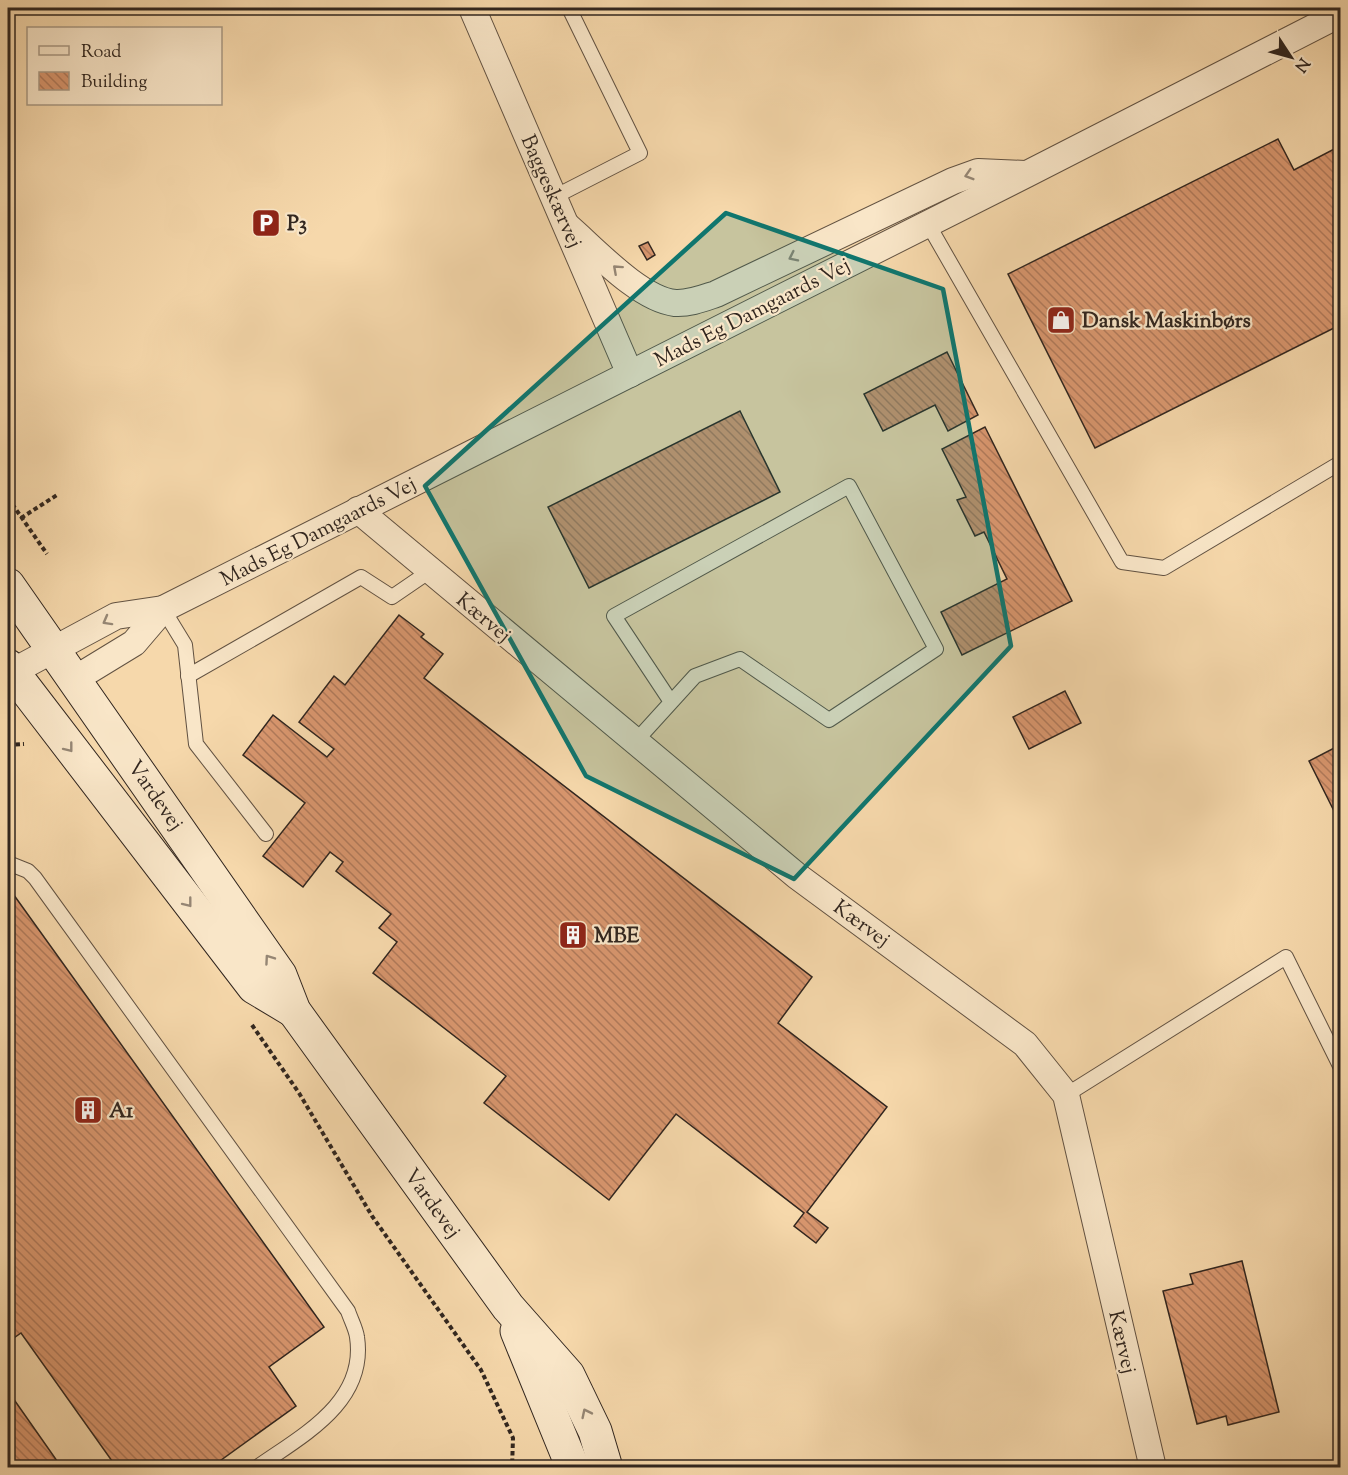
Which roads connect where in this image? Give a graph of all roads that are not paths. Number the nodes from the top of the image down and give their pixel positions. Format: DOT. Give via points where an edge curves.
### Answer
graph roads {
  1 [pos="472,8"];
  2 [pos="569,8"];
  3 [pos="1341,14"];
  4 [pos="1027,174"];
  5 [pos="554,197"];
  6 [pos="928,224"];
  7 [pos="567,226"];
  8 [pos="630,374"];
  9 [pos="1341,463"];
  10 [pos="358,510"];
  11 [pos="430,571"];
  12 [pos="8,585"];
  13 [pos="163,609"];
  14 [pos="54,650"];
  15 [pos="188,676"];
  16 [pos="75,679"];
  17 [pos="17,685"];
  18 [pos="671,702"];
  19 [pos="635,741"];
  20 [pos="266,834"];
  21 [pos="8,863"];
  22 [pos="294,1011"];
  23 [pos="1341,1066"];
  24 [pos="1066,1095"];
  25 [pos="508,1307"];
  26 [pos="256,1467"];
  27 [pos="573,1467"];
  28 [pos="606,1467"];
  29 [pos="1153,1467"];
  1 -- 5 [label="street, Baggeskærvej"];
  2 -- 5 [label="lane" via="640,153"];
  3 -- 4 [label="street, Mads Eg Damgaards Vej"];
  4 -- 6 [label="street, Mads Eg Damgaards Vej"];
  4 -- 7 [label="street, one-way" via="978,172 953,180 716,294 675,303 631,282"];
  5 -- 7 [label="street, Baggeskærvej"];
  6 -- 8 [label="street, Mads Eg Damgaards Vej"];
  6 -- 9 [label="lane" via="1122,562 1164,568"];
  7 -- 8 [label="street, Baggeskærvej"];
  8 -- 10 [label="street, Mads Eg Damgaards Vej"];
  10 -- 11 [label="street, Kærvej"];
  10 -- 13 [label="street, Mads Eg Damgaards Vej"];
  11 -- 15 [label="lane" via="392,597 361,577"];
  11 -- 19 [label="street, Kærvej"];
  12 -- 14 [label="street, Vardevej"];
  13 -- 14 [label="street, Mads Eg Damgaards Vej, one-way" via="116,616"];
  13 -- 15 [label="lane" via="185,645"];
  13 -- 16 [label="street, Mads Eg Damgaards Vej" via="134,643"];
  14 -- 16 [label="street, Vardevej"];
  14 -- 17 [label="street, Mads Eg Damgaards Vej"];
  15 -- 20 [label="lane" via="196,744"];
  16 -- 17 [label="street, Mads Eg Damgaards Vej"];
  22 -- 16 [label="street, Vardevej, one-way" via="280,975"];
  17 -- 22 [label="street, Vardevej, one-way" via="254,987"];
  18 -- 18 [label="lane" via="694,676 740,659 830,720 936,649 849,486 614,616"];
  18 -- 19 [label="lane"];
  19 -- 24 [label="street, Kærvej" via="797,876 1025,1044"];
  21 -- 26 [label="lane" via="35,878 348,1311 357,1338 356,1366 347,1394 328,1417"];
  22 -- 25 [label="street, Vardevej"];
  23 -- 24 [label="lane" via="1286,957"];
  24 -- 29 [label="street, Kærvej"];
  25 -- 27 [label="street, Vardevej"];
  28 -- 25 [label="street, Vardevej, one-way" via="595,1431 568,1375"];
}
